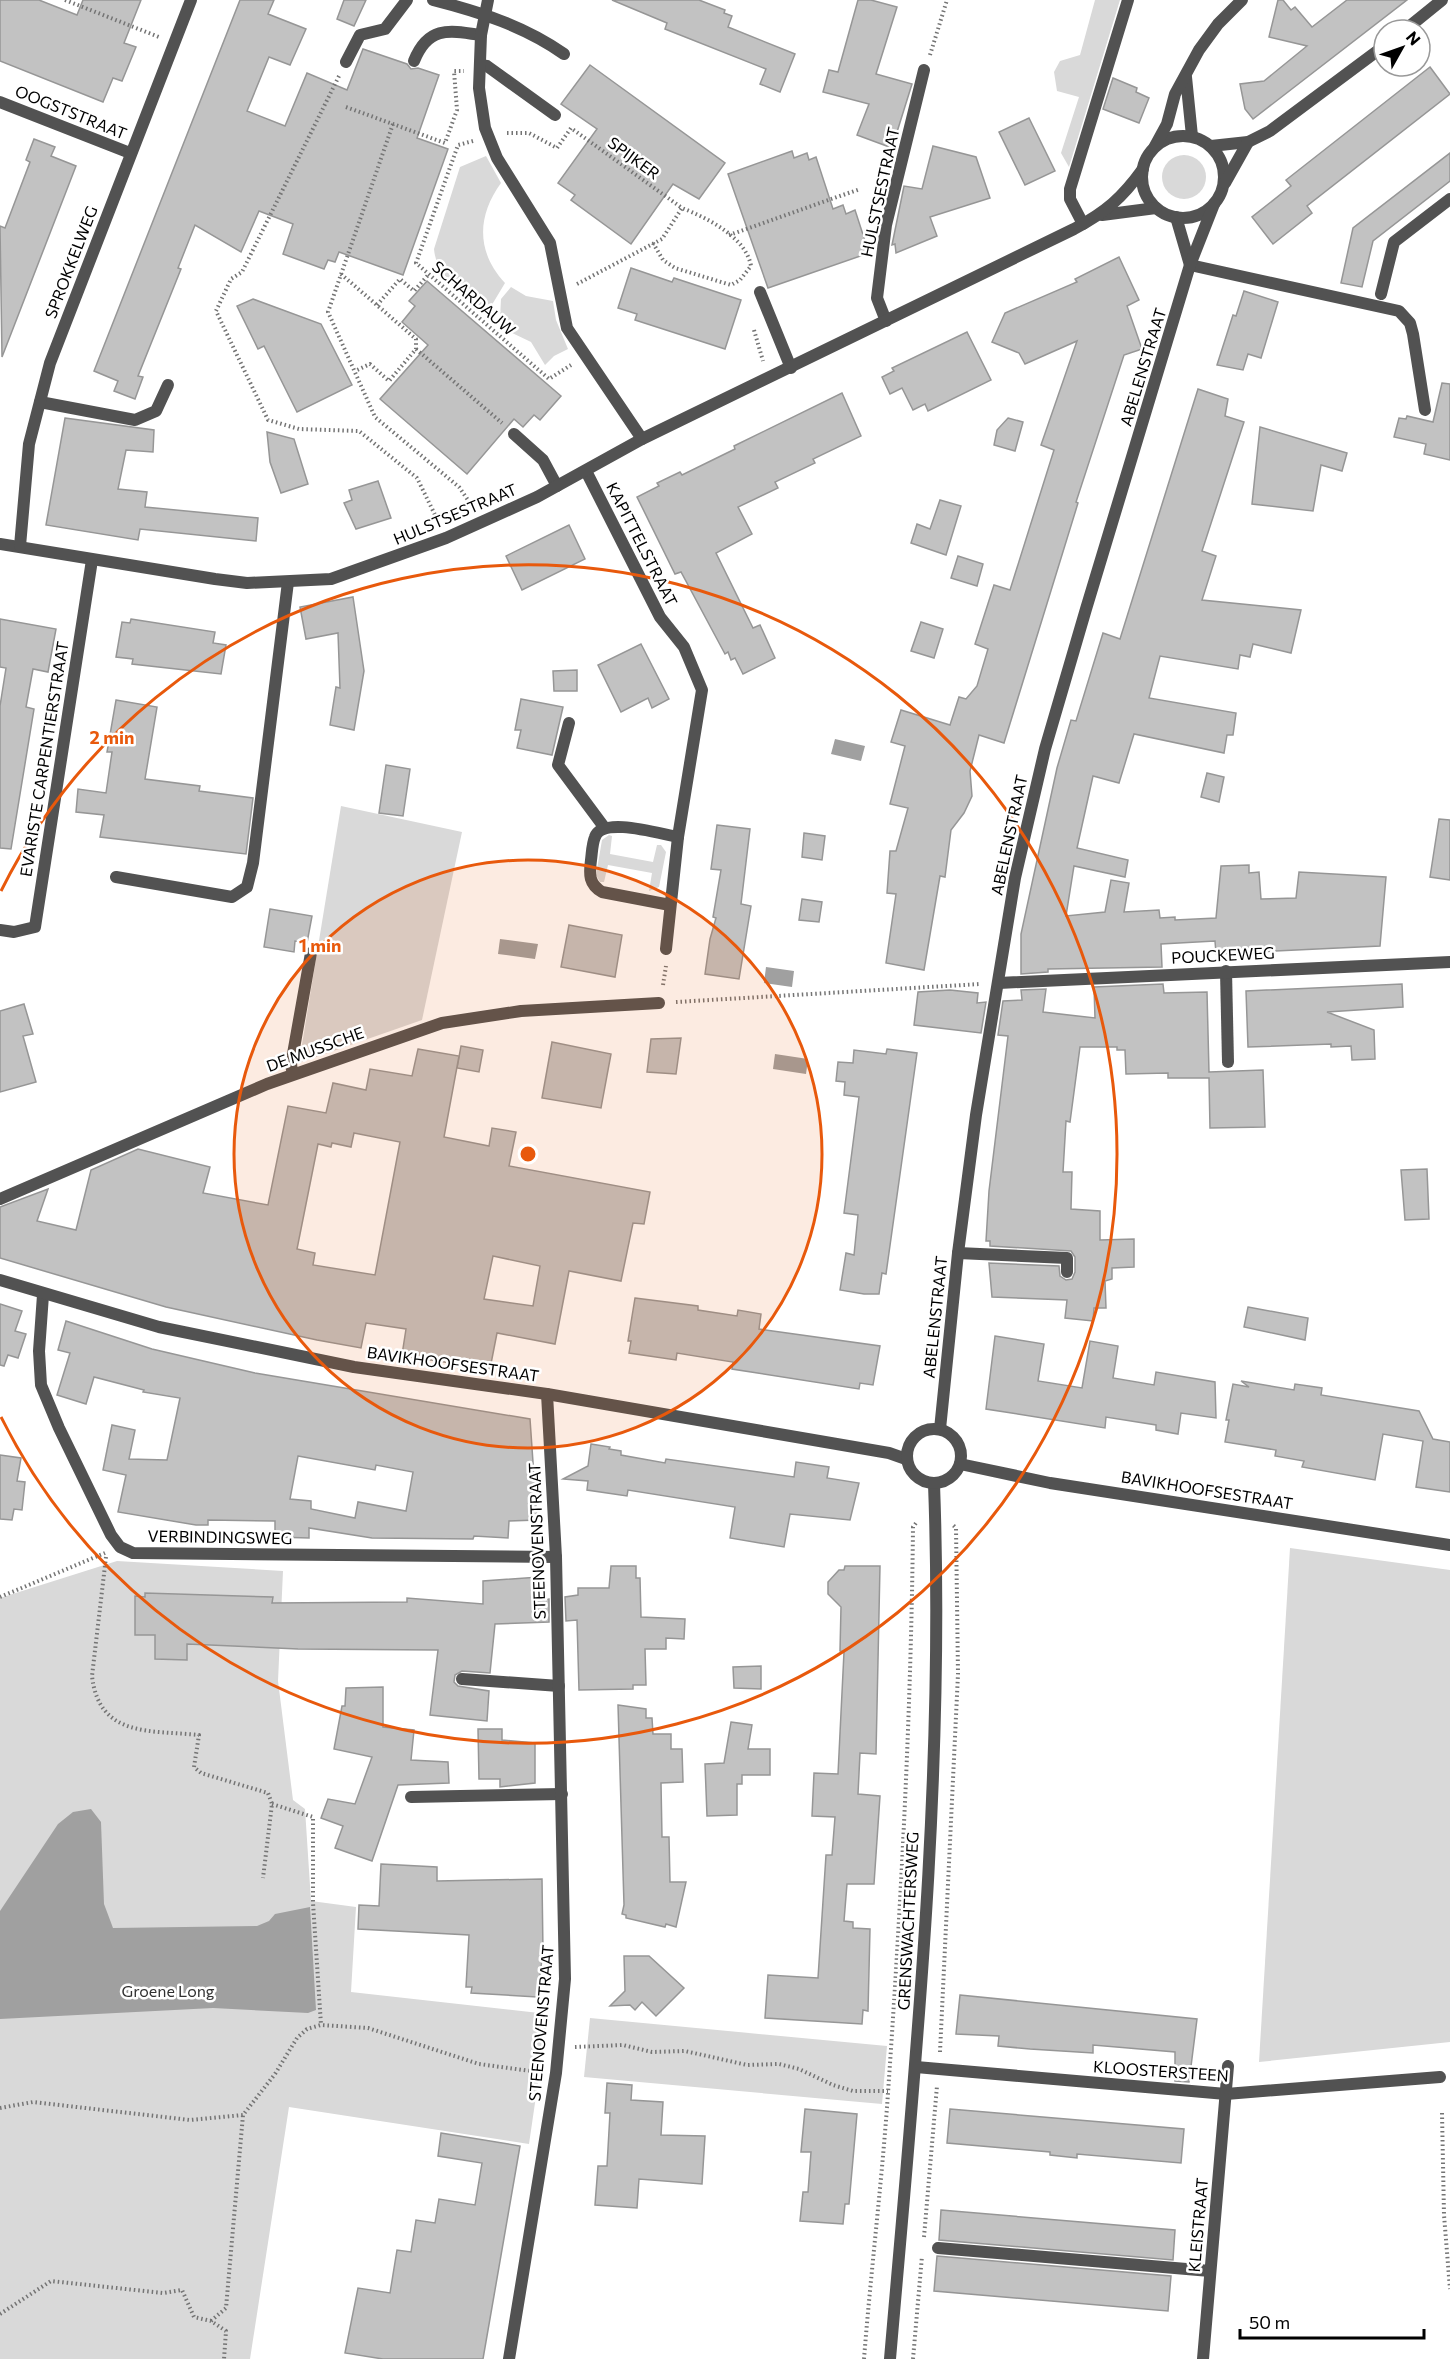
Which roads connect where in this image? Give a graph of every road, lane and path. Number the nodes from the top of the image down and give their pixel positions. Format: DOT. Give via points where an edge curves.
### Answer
graph roads {
  1 [pos="65,0"];
  2 [pos="191,0"];
  3 [pos="407,0"];
  4 [pos="433,0"];
  5 [pos="488,0"];
  6 [pos="947,0"];
  7 [pos="1128,0"];
  8 [pos="1242,0"];
  9 [pos="1442,0"];
  10 [pos="484,14"];
  11 [pos="1420,18"];
  12 [pos="481,34"];
  13 [pos="174,42"];
  14 [pos="564,54"];
  15 [pos="1372,55"];
  16 [pos="414,61"];
  17 [pos="346,62"];
  18 [pos="479,68"];
  19 [pos="924,70"];
  20 [pos="1186,77"];
  21 [pos="0,102"];
  22 [pos="346,107"];
  23 [pos="555,115"];
  24 [pos="393,124"];
  25 [pos="1192,136"];
  26 [pos="488,137"];
  27 [pos="1248,142"];
  28 [pos="1211,146"];
  29 [pos="1153,150"];
  30 [pos="130,153"];
  31 [pos="1143,169"];
  32 [pos="1224,185"];
  33 [pos="860,189"];
  34 [pos="1450,199"];
  35 [pos="1214,204"];
  36 [pos="1156,207"];
  37 [pos="682,208"];
  38 [pos="1102,215"];
  39 [pos="1176,217"];
  40 [pos="1083,224"];
  41 [pos="729,235"];
  42 [pos="653,243"];
  43 [pos="1190,265"];
  44 [pos="341,274"];
  45 [pos="429,274"];
  46 [pos="760,292"];
  47 [pos="560,293"];
  48 [pos="1381,294"];
  49 [pos="377,305"];
  50 [pos="886,321"];
  51 [pos="416,349"];
  52 [pos="586,356"];
  53 [pos="791,368"];
  54 [pos="354,371"];
  55 [pos="168,385"];
  56 [pos="40,402"];
  57 [pos="1425,411"];
  58 [pos="502,423"];
  59 [pos="514,434"];
  60 [pos="642,439"];
  61 [pos="586,471"];
  62 [pos="557,486"];
  63 [pos="483,522"];
  64 [pos="446,538"];
  65 [pos="0,544"];
  66 [pos="20,546"];
  67 [pos="92,560"];
  68 [pos="288,582"];
  69 [pos="569,723"];
  70 [pos="604,828"];
  71 [pos="678,837"];
  72 [pos="116,877"];
  73 [pos="670,905"];
  74 [pos="0,930"];
  75 [pos="666,949"];
  76 [pos="311,953"];
  77 [pos="1450,962"];
  78 [pos="1226,971"];
  79 [pos="999,983"];
  80 [pos="659,1003"];
  81 [pos="1228,1062"];
  82 [pos="294,1074"];
  83 [pos="0,1199"];
  84 [pos="958,1253"];
  85 [pos="1067,1272"];
  86 [pos="0,1280"];
  87 [pos="44,1294"];
  88 [pos="547,1394"];
  89 [pos="940,1429"];
  90 [pos="906,1459"];
  91 [pos="960,1464"];
  92 [pos="934,1484"];
  93 [pos="935,1502"];
  94 [pos="1450,1545"];
  95 [pos="120,1547"];
  96 [pos="107,1553"];
  97 [pos="556,1557"];
  98 [pos="0,1597"];
  99 [pos="462,1679"];
  100 [pos="559,1686"];
  101 [pos="562,1794"];
  102 [pos="411,1797"];
  103 [pos="273,1804"];
  104 [pos="263,1878"];
  105 [pos="321,2025"];
  106 [pos="559,2046"];
  107 [pos="1228,2066"];
  108 [pos="916,2067"];
  109 [pos="556,2073"];
  110 [pos="1440,2078"];
  111 [pos="888,2091"];
  112 [pos="1226,2094"];
  113 [pos="0,2108"];
  114 [pos="1442,2113"];
  115 [pos="243,2115"];
  116 [pos="938,2248"];
  117 [pos="1210,2271"];
  118 [pos="1450,2289"];
  119 [pos="0,2314"];
  120 [pos="212,2321"];
  121 [pos="224,2359"];
  122 [pos="509,2359"];
  123 [pos="864,2359"];
  124 [pos="890,2359"];
  125 [pos="1203,2359"];
  1 -- 13 [label="path"];
  2 -- 13 [label="street, SPROKKELWEG"];
  3 -- 17 [label="street" via="385,29 360,35"];
  4 -- 10 [label="street"];
  5 -- 10 [label="street"];
  6 -- 19 [label="path"];
  7 -- 40 [label="street" via="1070,189 1070,199"];
  8 -- 20 [label="street" via="1199,50"];
  9 -- 11 [label="street"];
  10 -- 12 [label="street"];
  10 -- 14 [label="street" via="541,38"];
  12 -- 16 [label="street" via="438,33 425,41"];
  12 -- 18 [label="street"];
  13 -- 30 [label="street, SPROKKELWEG"];
  15 -- 27 [label="street" via="1305,108"];
  17 -- 64 [label="path" via="242,272 231,279 216,311 268,420 299,429 359,431 417,478"];
  18 -- 23 [label="street" via="488,66"];
  18 -- 24 [label="path" via="454,71 457,110 445,143"];
  18 -- 26 [label="street"];
  19 -- 50 [label="street, HULSTSESTRAAT" via="886,225 877,298"];
  20 -- 25 [label="street"];
  20 -- 29 [label="street" via="1174,94 1167,124"];
  21 -- 30 [label="street, OOGSTSTRAAT"];
  22 -- 24 [label="path"];
  24 -- 44 [label="path"];
  25 -- 28 [label="street"];
  25 -- 29 [label="street" via="1170,138"];
  26 -- 37 [label="path, SPIJKER" via="512,131 529,133 557,148 571,128"];
  26 -- 45 [label="path, SCHARDAUW" via="458,145 416,263"];
  26 -- 47 [label="street" via="550,243"];
  27 -- 28 [label="street"];
  27 -- 32 [label="street"];
  28 -- 32 [label="street" via="1222,164"];
  29 -- 31 [label="street"];
  30 -- 56 [label="street, SPROKKELWEG" via="50,363"];
  31 -- 36 [label="street" via="1145,190"];
  31 -- 38 [label="street, HULSTSESTRAAT"];
  32 -- 35 [label="street"];
  33 -- 41 [label="path"];
  34 -- 48 [label="street" via="1394,242"];
  35 -- 39 [label="street" via="1197,216"];
  35 -- 43 [label="street, ABELENSTRAAT"];
  36 -- 38 [label="street, HULSTSESTRAAT"];
  36 -- 39 [label="street"];
  37 -- 41 [label="path, SPIJKER" via="704,217"];
  37 -- 42 [label="path" via="662,239"];
  38 -- 40 [label="street, HULSTSESTRAAT"];
  39 -- 43 [label="street"];
  40 -- 50 [label="street, HULSTSESTRAAT"];
  41 -- 42 [label="path, SPIJKER" via="749,255 751,266 731,285 675,268 663,260"];
  42 -- 47 [label="path"];
  43 -- 57 [label="street" via="1399,311 1410,323 1413,334"];
  43 -- 79 [label="street, ABELENSTRAAT" via="1045,749 1016,878"];
  44 -- 49 [label="path"];
  44 -- 54 [label="path" via="328,312"];
  45 -- 49 [label="path" via="414,291 400,279"];
  45 -- 52 [label="path, SCHARDAUW" via="549,378"];
  46 -- 53 [label="street"];
  47 -- 52 [label="street" via="567,328"];
  49 -- 51 [label="path" via="416,339"];
  50 -- 53 [label="street, HULSTSESTRAAT"];
  51 -- 54 [label="path" via="390,381 370,364"];
  51 -- 58 [label="path"];
  52 -- 60 [label="street"];
  53 -- 60 [label="street, HULSTSESTRAAT"];
  54 -- 63 [label="path" via="375,417 459,487"];
  55 -- 56 [label="street" via="156,411 135,420"];
  56 -- 66 [label="street, SPROKKELWEG" via="29,444"];
  59 -- 62 [label="street" via="543,460"];
  60 -- 61 [label="street, HULSTSESTRAAT"];
  61 -- 62 [label="street, HULSTSESTRAAT"];
  61 -- 71 [label="street, KAPITTELSTRAAT" via="660,617 684,647 702,690"];
  62 -- 63 [label="street, HULSTSESTRAAT"];
  63 -- 64 [label="street, HULSTSESTRAAT"];
  64 -- 68 [label="street, HULSTSESTRAAT" via="331,579"];
  65 -- 66 [label="street, HULSTSESTRAAT"];
  66 -- 67 [label="street, HULSTSESTRAAT"];
  67 -- 68 [label="street, HULSTSESTRAAT" via="215,579"];
  67 -- 74 [label="street, EVARISTE CARPENTIERSTRAAT" via="35,927 14,932"];
  68 -- 72 [label="street" via="247,887 232,897"];
  69 -- 70 [label="street" via="558,765"];
  70 -- 71 [label="street" via="615,826"];
  70 -- 73 [label="street" via="595,836 589,877 595,887 602,892"];
  71 -- 73 [label="street, KAPITTELSTRAAT"];
  73 -- 75 [label="street, KAPITTELSTRAAT"];
  75 -- 80 [label="path"];
  76 -- 82 [label="street" via="291,1065"];
  77 -- 78 [label="street, POUCKEWEG"];
  78 -- 79 [label="street, POUCKEWEG"];
  78 -- 81 [label="street"];
  79 -- 80 [label="path"];
  79 -- 84 [label="street, ABELENSTRAAT" via="986,1047"];
  80 -- 82 [label="street, DE MUSSCHE" via="521,1011 442,1023"];
  82 -- 83 [label="street, DE MUSSCHE"];
  84 -- 85 [label="street" via="1067,1258"];
  84 -- 89 [label="street, ABELENSTRAAT"];
  86 -- 87 [label="street, BAVIKHOOFSESTRAAT"];
  87 -- 88 [label="street, BAVIKHOOFSESTRAAT" via="159,1327 354,1367"];
  87 -- 95 [label="street" via="39,1351 41,1385"];
  88 -- 90 [label="street, BAVIKHOOFSESTRAAT"];
  88 -- 97 [label="street, STEENOVENSTRAAT"];
  89 -- 90 [label="street" via="915,1436"];
  89 -- 91 [label="street" via="957,1442"];
  90 -- 92 [label="street" via="916,1477"];
  91 -- 92 [label="street" via="955,1474"];
  91 -- 94 [label="street, BAVIKHOOFSESTRAAT" via="1050,1483"];
  92 -- 93 [label="street, GRENSWACHTERSWEG"];
  93 -- 108 [label="street, GRENSWACHTERSWEG" via="934,1754"];
  93 -- 111 [label="path" via="913,1527 912,1670"];
  95 -- 96 [label="path"];
  95 -- 97 [label="street, VERBINDINGSWEG" via="133,1552"];
  96 -- 98 [label="path"];
  96 -- 103 [label="path" via="92,1676 94,1693 101,1705 125,1728 199,1735 194,1767 219,1780 260,1789 268,1793"];
  97 -- 100 [label="street, STEENOVENSTRAAT"];
  99 -- 100 [label="street"];
  100 -- 101 [label="street, STEENOVENSTRAAT"];
  101 -- 102 [label="street"];
  101 -- 106 [label="street, STEENOVENSTRAAT" via="565,1979"];
  103 -- 104 [label="path"];
  103 -- 105 [label="path" via="313,1817 313,1903"];
  105 -- 109 [label="path" via="368,2028 479,2064"];
  105 -- 115 [label="path" via="307,2029 297,2038"];
  106 -- 109 [label="street, STEENOVENSTRAAT"];
  106 -- 111 [label="path" via="623,2045 652,2052 686,2051 747,2065 780,2064 853,2091"];
  107 -- 112 [label="street, KLEISTRAAT"];
  108 -- 112 [label="street, KLOOSTERSTEEN"];
  108 -- 124 [label="street, GRENSWACHTERSWEG"];
  109 -- 122 [label="street, STEENOVENSTRAAT"];
  110 -- 112 [label="street, KLOOSTERSTEEN"];
  111 -- 123 [label="path"];
  112 -- 117 [label="street, KLEISTRAAT"];
  113 -- 115 [label="path" via="33,2102 190,2120"];
  114 -- 118 [label="path"];
  115 -- 120 [label="path" via="226,2308"];
  116 -- 117 [label="street"];
  117 -- 125 [label="street, KLEISTRAAT"];
  119 -- 120 [label="path" via="51,2281 163,2292 182,2290 194,2317"];
  120 -- 121 [label="path" via="226,2331"];
}
